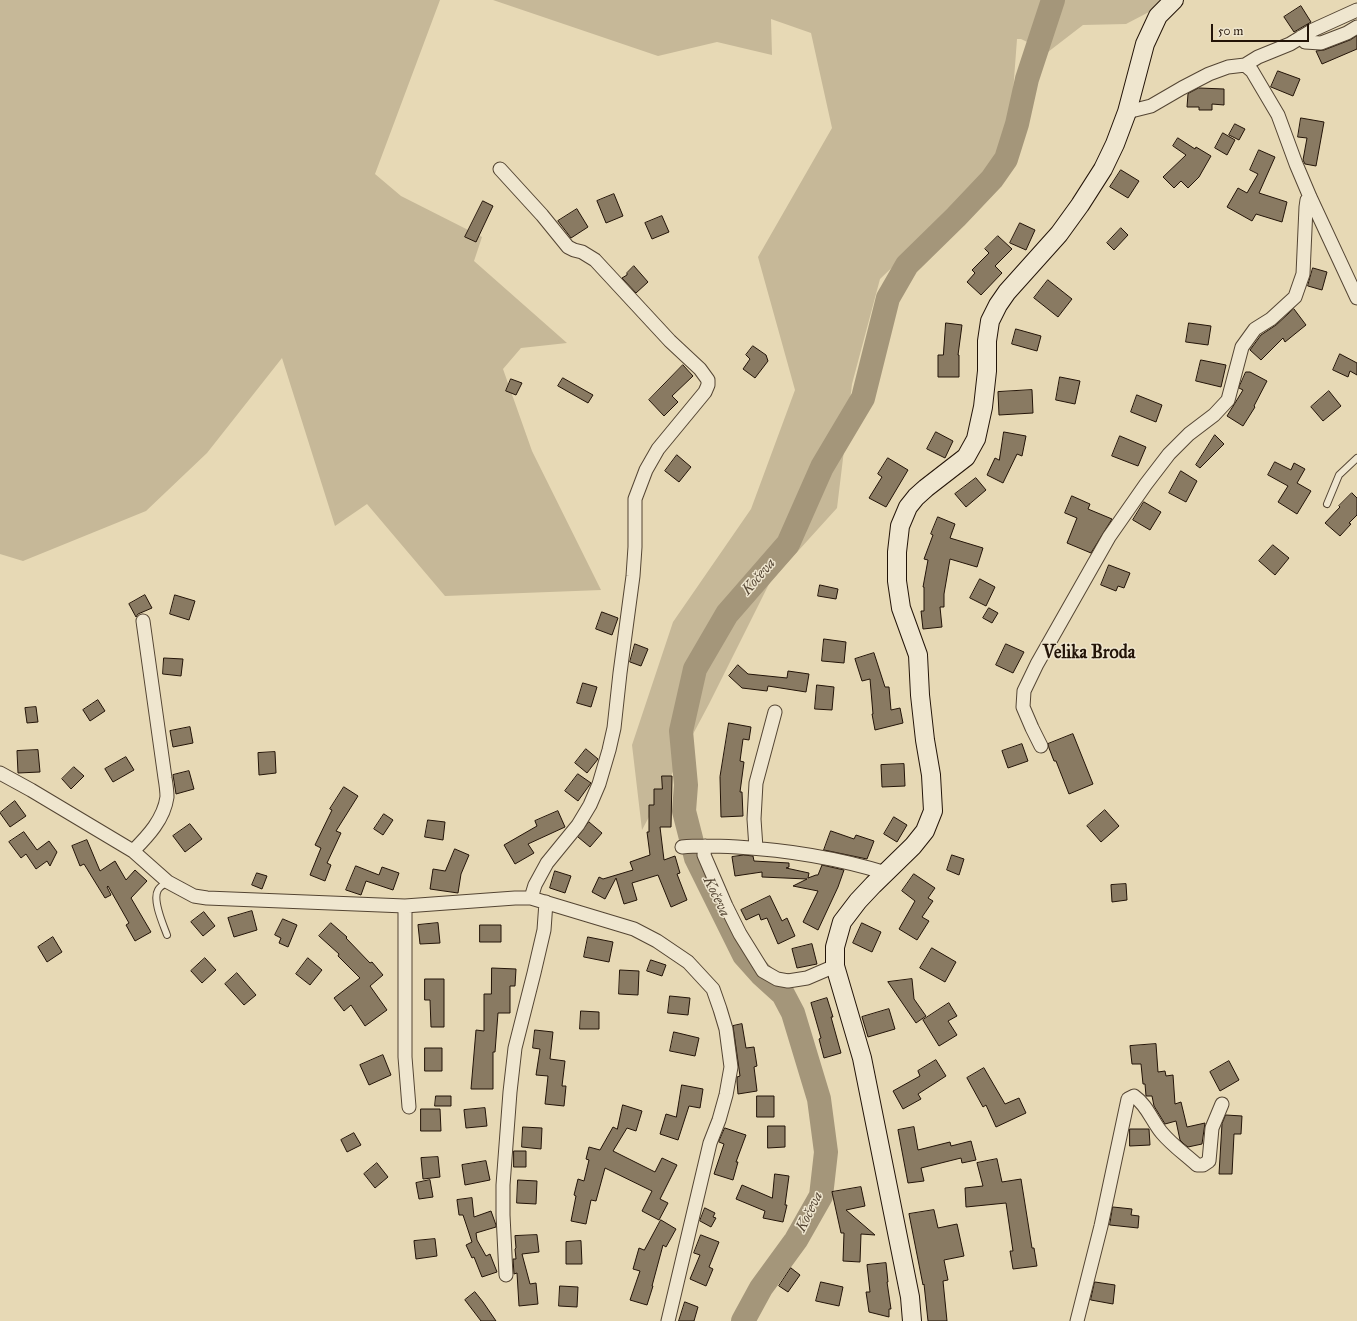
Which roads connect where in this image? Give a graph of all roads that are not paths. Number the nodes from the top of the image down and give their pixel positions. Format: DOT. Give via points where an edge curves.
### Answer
graph roads {
  1 [pos="1174,0"];
  2 [pos="1357,10"];
  3 [pos="1357,27"];
  4 [pos="1301,37"];
  5 [pos="1245,65"];
  6 [pos="1127,112"];
  7 [pos="500,169"];
  8 [pos="1310,197"];
  9 [pos="1357,298"];
  10 [pos="1357,458"];
  11 [pos="1327,504"];
  12 [pos="143,621"];
  13 [pos="775,712"];
  14 [pos="1040,746"];
  15 [pos="0,773"];
  16 [pos="703,846"];
  17 [pos="683,847"];
  18 [pos="756,848"];
  19 [pos="133,852"];
  20 [pos="886,873"];
  21 [pos="168,882"];
  22 [pos="531,898"];
  23 [pos="546,902"];
  24 [pos="405,906"];
  25 [pos="167,935"];
  26 [pos="835,966"];
  27 [pos="1222,1104"];
  28 [pos="409,1107"];
  29 [pos="506,1275"];
  30 [pos="668,1321"];
  31 [pos="912,1321"];
  32 [pos="1077,1321"];
  1 -- 6 [label="main road" via="1158,16 1145,44"];
  2 -- 4 [label="street"];
  3 -- 4 [label="street" via="1321,42 1305,42"];
  4 -- 5 [label="street"];
  5 -- 6 [label="street" via="1215,72 1150,106"];
  5 -- 8 [label="street" via="1252,71 1278,115"];
  6 -- 20 [label="main road" via="1103,169 1080,206 1059,234 1007,292 990,321 983,407 976,439 971,449 966,457 916,497 908,507 900,526 897,581 901,608 918,655 933,811 925,831 914,846"];
  7 -- 22 [label="street" via="568,247 595,260 708,380 705,392 658,449 646,470 635,499 633,576 614,728 599,784 590,805 578,825 547,864 534,885"];
  8 -- 9 [label="street"];
  8 -- 14 [label="street" via="1306,207 1303,274 1295,297 1271,319 1255,329 1242,347 1228,400 1168,454 1146,484 1109,537 1037,664 1024,692 1024,707"];
  10 -- 11 [label="lane" via="1340,474"];
  12 -- 19 [label="street" via="167,796 163,814"];
  13 -- 18 [label="street" via="756,783"];
  15 -- 19 [label="street"];
  16 -- 17 [label="street"];
  16 -- 18 [label="street"];
  16 -- 26 [label="street" via="704,855 726,906 763,971 788,982 807,978"];
  18 -- 20 [label="street" via="824,857"];
  19 -- 21 [label="street"];
  20 -- 26 [label="main road" via="842,922 835,947"];
  21 -- 24 [label="street" via="194,896 207,898"];
  21 -- 25 [label="lane" via="159,888 156,901"];
  22 -- 23 [label="street"];
  22 -- 24 [label="street"];
  23 -- 29 [label="street" via="544,930 515,1048 510,1092 503,1185"];
  23 -- 30 [label="street" via="634,929 688,962 713,989 726,1028 730,1067 726,1095 710,1143"];
  24 -- 28 [label="street" via="405,1058"];
  26 -- 31 [label="main road" via="862,1058 910,1297"];
  27 -- 32 [label="street" via="1212,1128 1209,1161 1197,1165 1162,1133 1137,1098 1134,1096 1128,1100 1101,1226"];
}
